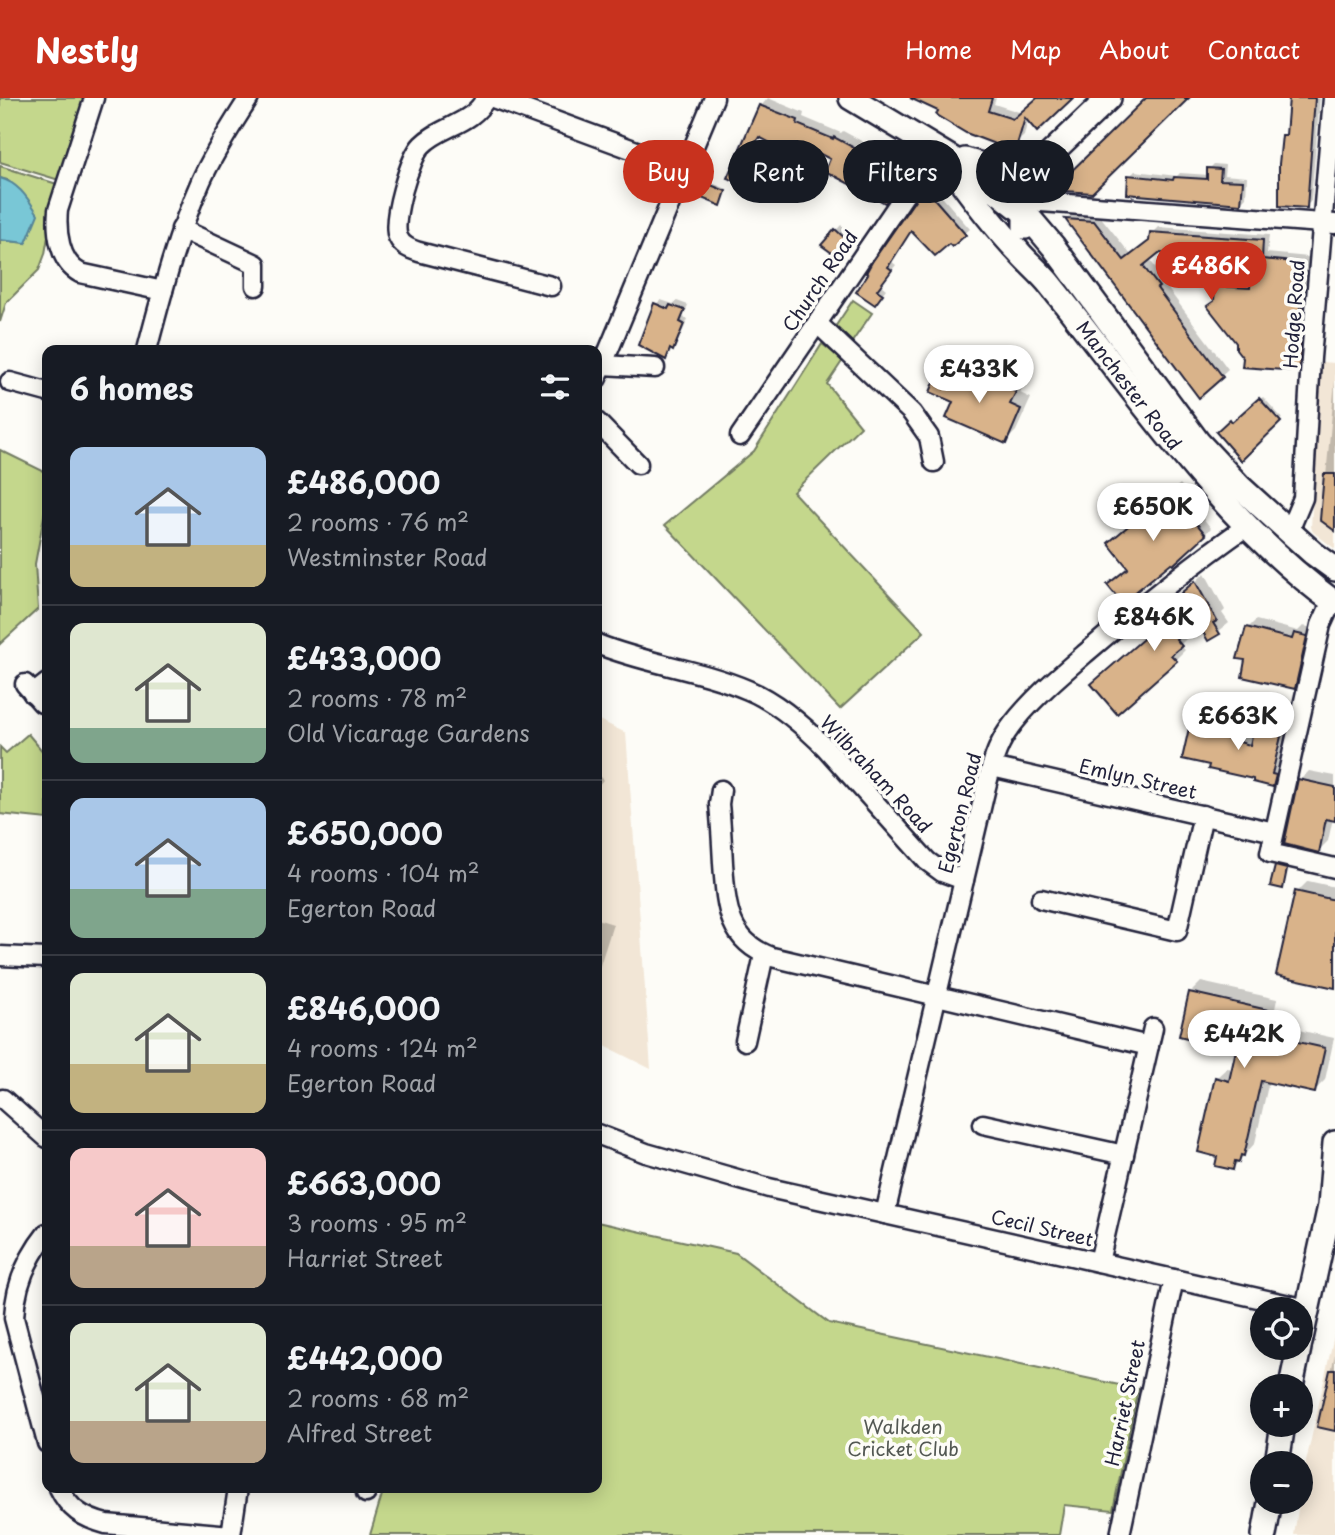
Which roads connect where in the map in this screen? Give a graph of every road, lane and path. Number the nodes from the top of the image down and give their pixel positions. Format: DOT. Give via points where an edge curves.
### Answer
graph roads {
  1 [pos="94,98"];
  2 [pos="486,98"];
  3 [pos="492,98"];
  4 [pos="714,98"];
  5 [pos="851,98"];
  6 [pos="1109,98"];
  7 [pos="1332,98"];
  8 [pos="247,99"];
  9 [pos="697,140"];
  10 [pos="921,140"];
  11 [pos="1065,140"];
  12 [pos="623,146"];
  13 [pos="962,165"];
  14 [pos="962,183"];
  15 [pos="671,203"];
  16 [pos="902,203"];
  17 [pos="1028,203"];
  18 [pos="1027,207"];
  19 [pos="1328,224"];
  20 [pos="181,229"];
  21 [pos="1049,283"];
  22 [pos="256,286"];
  23 [pos="552,286"];
  24 [pos="163,290"];
  25 [pos="817,323"];
  26 [pos="148,345"];
  27 [pos="602,366"];
  28 [pos="655,368"];
  29 [pos="602,371"];
  30 [pos="19,391"];
  31 [pos="42,392"];
  32 [pos="602,427"];
  33 [pos="740,436"];
  34 [pos="934,462"];
  35 [pos="638,464"];
  36 [pos="1247,527"];
  37 [pos="1289,531"];
  38 [pos="1335,569"];
  39 [pos="1334,602"];
  40 [pos="602,646"];
  41 [pos="992,766"];
  42 [pos="721,790"];
  43 [pos="1203,815"];
  44 [pos="1274,832"];
  45 [pos="1335,868"];
  46 [pos="964,880"];
  47 [pos="1041,899"];
  48 [pos="764,955"];
  49 [pos="0,956"];
  50 [pos="42,958"];
  51 [pos="937,996"];
  52 [pos="767,1030"];
  53 [pos="3,1099"];
  54 [pos="983,1124"];
  55 [pos="42,1134"];
  56 [pos="602,1136"];
  57 [pos="1335,1143"];
  58 [pos="1124,1155"];
  59 [pos="1332,1200"];
  60 [pos="885,1214"];
  61 [pos="42,1240"];
  62 [pos="1098,1262"];
  63 [pos="1174,1279"];
  64 [pos="1254,1297"];
  65 [pos="1310,1297"];
  66 [pos="7,1319"];
  67 [pos="42,1428"];
  68 [pos="62,1493"];
  69 [pos="237,1493"];
  70 [pos="1268,1514"];
  71 [pos="231,1535"];
  72 [pos="1120,1535"];
  73 [pos="1264,1535"];
  1 -- 24 [label="street" via="58,210 61,246 70,267 80,273"];
  2 -- 23 [label="street" via="475,114 417,150 397,217 397,235 410,249"];
  3 -- 12 [label="street"];
  4 -- 9 [label="street"];
  5 -- 10 [label="main road, Manchester Road"];
  6 -- 11 [label="main road"];
  7 -- 19 [label="street, Hodge Road"];
  8 -- 20 [label="street" via="202,178"];
  13 -- 18 [label="main road, Manchester Road"];
  14 -- 21 [label="main road, Manchester Road"];
  15 -- 27 [label="street"];
  16 -- 25 [label="street, Church Road"];
  17 -- 18 [label="main road"];
  18 -- 19 [label="street"];
  18 -- 21 [label="main road" via="1027,246"];
  18 -- 37 [label="main road, Manchester Road" via="1198,442"];
  19 -- 37 [label="street, Hodge Road" via="1303,498"];
  20 -- 22 [label="street" via="256,264"];
  20 -- 24 [label="street"];
  21 -- 36 [label="main road, Manchester Road" via="1179,450"];
  24 -- 26 [label="street"];
  25 -- 33 [label="street, Church Road"];
  25 -- 34 [label="street" via="912,412 929,437"];
  28 -- 29 [label="street"];
  30 -- 31 [label="street"];
  32 -- 35 [label="street"];
  36 -- 39 [label="main road, Manchester Road"];
  36 -- 41 [label="street, Egerton Road" via="1131,613 1070,667 1017,719"];
  37 -- 38 [label="main road, Manchester Road"];
  39 -- 44 [label="street" via="1321,625"];
  40 -- 46 [label="street, Wilbraham Road" via="736,685 765,699 810,732 927,861 942,873"];
  41 -- 43 [label="street, Emlyn Street"];
  41 -- 46 [label="street, Egerton Road"];
  42 -- 48 [label="street" via="719,804 734,893 730,916 746,943"];
  43 -- 44 [label="street, Emlyn Street"];
  43 -- 47 [label="street" via="1177,931"];
  44 -- 45 [label="street" via="1270,853"];
  46 -- 51 [label="street, Egerton Road"];
  48 -- 51 [label="street"];
  48 -- 52 [label="street" via="746,1034"];
  49 -- 50 [label="street"];
  51 -- 58 [label="street" via="1151,1037"];
  51 -- 60 [label="street, Egerton Road"];
  53 -- 55 [label="street"];
  54 -- 58 [label="street"];
  56 -- 60 [label="street, Cecil Street" via="768,1188"];
  57 -- 59 [label="main road"];
  58 -- 62 [label="street"];
  59 -- 65 [label="main road"];
  60 -- 62 [label="street, Cecil Street"];
  61 -- 66 [label="street" via="31,1254"];
  62 -- 63 [label="street, Cecil Street"];
  63 -- 64 [label="street, Cecil Street"];
  63 -- 72 [label="street, Harriet Street"];
  66 -- 67 [label="street"];
  68 -- 71 [label="street" via="71,1507 106,1524"];
  69 -- 71 [label="street"];
  70 -- 73 [label="main road"];
}
